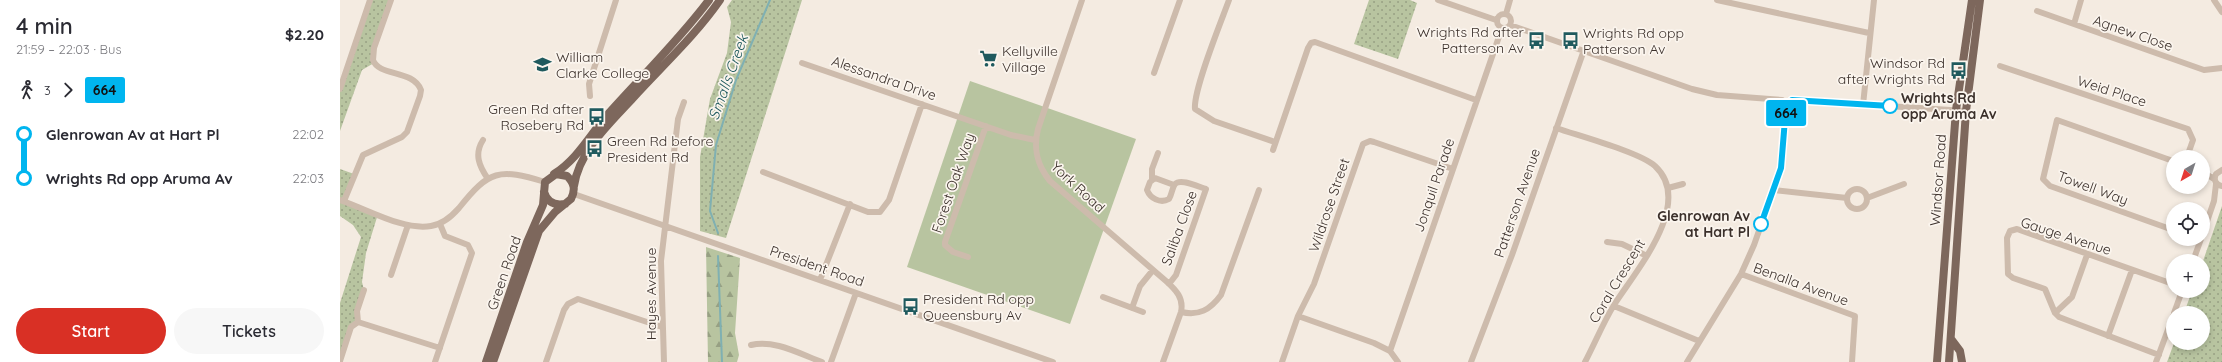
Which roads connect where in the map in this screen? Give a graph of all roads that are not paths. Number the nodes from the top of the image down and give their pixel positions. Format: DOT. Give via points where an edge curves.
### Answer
graph roads {
  1 [pos="370,0"];
  2 [pos="392,0"];
  3 [pos="616,0"];
  4 [pos="709,0"];
  5 [pos="720,0"];
  6 [pos="1082,0"];
  7 [pos="1180,0"];
  8 [pos="1229,0"];
  9 [pos="1438,0"];
  10 [pos="1510,0"];
  11 [pos="1718,0"];
  12 [pos="1874,0"];
  13 [pos="1972,0"];
  14 [pos="1980,0"];
  15 [pos="2081,0"];
  16 [pos="2214,0"];
  17 [pos="2037,11"];
  18 [pos="2222,12"];
  19 [pos="1506,14"];
  20 [pos="1496,20"];
  21 [pos="2074,24"];
  22 [pos="1510,25"];
  23 [pos="1502,28"];
  24 [pos="1869,33"];
  25 [pos="1584,50"];
  26 [pos="802,63"];
  27 [pos="2000,66"];
  28 [pos="2222,68"];
  29 [pos="1154,73"];
  30 [pos="340,89"];
  31 [pos="590,96"];
  32 [pos="1476,100"];
  33 [pos="1782,100"];
  34 [pos="1792,100"];
  35 [pos="684,102"];
  36 [pos="922,104"];
  37 [pos="1863,105"];
  38 [pos="1786,107"];
  39 [pos="1956,110"];
  40 [pos="1966,111"];
  41 [pos="986,126"];
  42 [pos="1556,128"];
  43 [pos="483,140"];
  44 [pos="1035,140"];
  45 [pos="1275,142"];
  46 [pos="1273,150"];
  47 [pos="2189,150"];
  48 [pos="1158,153"];
  49 [pos="2166,159"];
  50 [pos="1452,169"];
  51 [pos="763,172"];
  52 [pos="552,175"];
  53 [pos="2219,177"];
  54 [pos="488,179"];
  55 [pos="1152,179"];
  56 [pos="545,182"];
  57 [pos="1683,184"];
  58 [pos="1904,184"];
  59 [pos="1174,185"];
  60 [pos="1668,188"];
  61 [pos="574,190"];
  62 [pos="1259,190"];
  63 [pos="1774,190"];
  64 [pos="544,192"];
  65 [pos="1847,198"];
  66 [pos="1868,198"];
  67 [pos="342,201"];
  68 [pos="566,203"];
  69 [pos="850,204"];
  70 [pos="2210,213"];
  71 [pos="440,224"];
  72 [pos="408,225"];
  73 [pos="666,225"];
  74 [pos="2166,227"];
  75 [pos="1607,242"];
  76 [pos="2087,255"];
  77 [pos="968,256"];
  78 [pos="1647,256"];
  79 [pos="1153,270"];
  80 [pos="2132,270"];
  81 [pos="1741,274"];
  82 [pos="391,275"];
  83 [pos="820,280"];
  84 [pos="2166,282"];
  85 [pos="1169,284"];
  86 [pos="364,290"];
  87 [pos="856,293"];
  88 [pos="1103,297"];
  89 [pos="1614,306"];
  90 [pos="1132,308"];
  91 [pos="1143,312"];
  92 [pos="1181,312"];
  93 [pos="2055,313"];
  94 [pos="1298,316"];
  95 [pos="358,322"];
  96 [pos="662,327"];
  97 [pos="2108,336"];
  98 [pos="2166,336"];
  99 [pos="1950,339"];
  100 [pos="1699,341"];
  101 [pos="751,345"];
  102 [pos="440,348"];
  103 [pos="1390,351"];
  104 [pos="2159,355"];
  105 [pos="340,361"];
  106 [pos="434,362"];
  107 [pos="486,362"];
  108 [pos="493,362"];
  109 [pos="546,362"];
  110 [pos="664,362"];
  111 [pos="822,362"];
  112 [pos="831,362"];
  113 [pos="1053,362"];
  114 [pos="1163,362"];
  115 [pos="1282,362"];
  116 [pos="1398,362"];
  117 [pos="1471,362"];
  118 [pos="1585,362"];
  119 [pos="1687,362"];
  120 [pos="1852,362"];
  121 [pos="1937,362"];
  122 [pos="1949,362"];
  123 [pos="1962,362"];
  124 [pos="2156,362"];
  1 -- 30 [label="street"];
  2 -- 67 [label="street" via="374,48 373,60 378,67 414,81 421,90 420,96 407,132 402,137 363,155"];
  3 -- 31 [label="street" via="589,84"];
  4 -- 52 [label="main road" via="679,37 609,113 573,159"];
  5 -- 61 [label="main road" via="599,136 580,164"];
  6 -- 44 [label="street, York Road"];
  7 -- 29 [label="street"];
  8 -- 45 [label="street" via="1194,102 1195,109 1214,121"];
  9 -- 20 [label="street"];
  10 -- 19 [label="street"];
  11 -- 24 [label="street"];
  12 -- 24 [label="street"];
  13 -- 39 [label="main road, Windsor Road"];
  14 -- 40 [label="main road, Windsor Road"];
  15 -- 21 [label="street"];
  16 -- 18 [label="street"];
  17 -- 21 [label="street, Agnew Close"];
  19 -- 20 [label="street" via="1500,15"];
  19 -- 22 [label="street" via="1511,18"];
  20 -- 23 [label="street"];
  21 -- 28 [label="street, Agnew Close" via="2204,70"];
  22 -- 23 [label="street"];
  22 -- 25 [label="street"];
  23 -- 32 [label="street, Jonquil Parade"];
  24 -- 37 [label="street"];
  25 -- 33 [label="street" via="1709,94"];
  25 -- 42 [label="street, Patterson Avenue"];
  26 -- 36 [label="street, Alessandra Drive"];
  27 -- 47 [label="street, Weid Place" via="2188,129 2193,140"];
  32 -- 45 [label="street" via="1315,42 1308,48"];
  32 -- 50 [label="street, Jonquil Parade"];
  33 -- 34 [label="street" via="1788,96"];
  33 -- 38 [label="street"];
  34 -- 37 [label="street"];
  34 -- 38 [label="street" via="1792,105"];
  35 -- 73 [label="street, Hayes Avenue" via="678,119"];
  36 -- 41 [label="street, Alessandra Drive"];
  36 -- 69 [label="street" via="889,200 880,212 868,212"];
  37 -- 39 [label="street"];
  38 -- 63 [label="street" via="1782,163"];
  39 -- 40 [label="street"];
  39 -- 121 [label="main road, Windsor Road"];
  40 -- 99 [label="main road, Windsor Road"];
  41 -- 44 [label="street, Alessandra Drive"];
  41 -- 77 [label="street, Forest Oak Way" via="945,242 950,250"];
  42 -- 60 [label="street" via="1649,162 1660,172"];
  42 -- 117 [label="street, Patterson Avenue" via="1512,255"];
  43 -- 54 [label="street" via="478,150 479,162"];
  44 -- 79 [label="street, York Road" via="1040,168 1050,181"];
  45 -- 46 [label="street"];
  48 -- 55 [label="street, Saliba Close" via="1152,169"];
  49 -- 74 [label="street, Towell Way" via="2057,120 2043,176 2047,184"];
  50 -- 94 [label="street, Wildrose Street" via="1374,142 1363,144 1314,284"];
  50 -- 103 [label="street, Jonquil Parade"];
  51 -- 69 [label="street"];
  52 -- 56 [label="main road"];
  52 -- 61 [label="main road" via="566,176"];
  53 -- 70 [label="street"];
  54 -- 56 [label="street" via="508,173"];
  54 -- 71 [label="street" via="480,183 448,220"];
  55 -- 59 [label="street, Saliba Close" via="1157,177"];
  55 -- 59 [label="street, Saliba Close" via="1147,190 1160,201 1169,199"];
  56 -- 64 [label="main road"];
  57 -- 60 [label="street"];
  58 -- 66 [label="street"];
  59 -- 85 [label="street, Saliba Close" via="1183,182 1206,189 1176,275"];
  60 -- 78 [label="street, Coral Crescent" via="1667,209"];
  61 -- 68 [label="main road"];
  61 -- 73 [label="street, President Road"];
  62 -- 92 [label="street" via="1220,295 1205,311 1193,314"];
  63 -- 65 [label="street"];
  63 -- 81 [label="street"];
  64 -- 68 [label="main road" via="554,204"];
  64 -- 107 [label="main road, Green Road" via="541,211"];
  65 -- 66 [label="street" via="1850,192 1856,189 1865,192"];
  65 -- 66 [label="street" via="1848,204 1855,210 1864,207"];
  67 -- 72 [label="street"];
  68 -- 108 [label="main road, Green Road" via="539,232"];
  69 -- 83 [label="street"];
  71 -- 72 [label="street" via="422,227"];
  71 -- 102 [label="street" via="445,236 468,245 472,253"];
  72 -- 82 [label="street"];
  73 -- 83 [label="street, President Road"];
  73 -- 96 [label="street, Hayes Avenue" via="661,261"];
  75 -- 78 [label="street" via="1622,244"];
  76 -- 80 [label="street, Gauge Avenue"];
  76 -- 93 [label="street" via="2072,297"];
  76 -- 93 [label="street, Gauge Avenue" via="2017,229 2008,234 2008,274 2045,289"];
  78 -- 89 [label="street, Coral Crescent"];
  79 -- 85 [label="street, York Road"];
  79 -- 90 [label="street" via="1140,286"];
  80 -- 84 [label="street, Gauge Avenue"];
  80 -- 97 [label="street"];
  81 -- 100 [label="street"];
  81 -- 120 [label="street, Benalla Avenue" via="1854,316"];
  83 -- 87 [label="street, President Road"];
  85 -- 92 [label="street, York Road" via="1180,296"];
  86 -- 95 [label="street" via="357,311"];
  87 -- 112 [label="street"];
  87 -- 113 [label="street, President Road"];
  88 -- 90 [label="street"];
  89 -- 100 [label="street"];
  89 -- 118 [label="street, Coral Crescent"];
  90 -- 91 [label="street"];
  92 -- 114 [label="street"];
  93 -- 97 [label="street" via="2069,322"];
  94 -- 103 [label="street"];
  94 -- 115 [label="street, Wildrose Street"];
  95 -- 102 [label="street"];
  95 -- 105 [label="street" via="351,327"];
  96 -- 109 [label="street" via="578,298 564,310"];
  96 -- 110 [label="street, Hayes Avenue"];
  97 -- 104 [label="street"];
  98 -- 104 [label="street"];
  99 -- 122 [label="main road, Windsor Road"];
  99 -- 123 [label="main road" via="1960,351"];
  100 -- 119 [label="street"];
  101 -- 111 [label="street" via="761,342 771,344"];
  102 -- 106 [label="street"];
  103 -- 116 [label="street"];
  104 -- 124 [label="street"];
}
